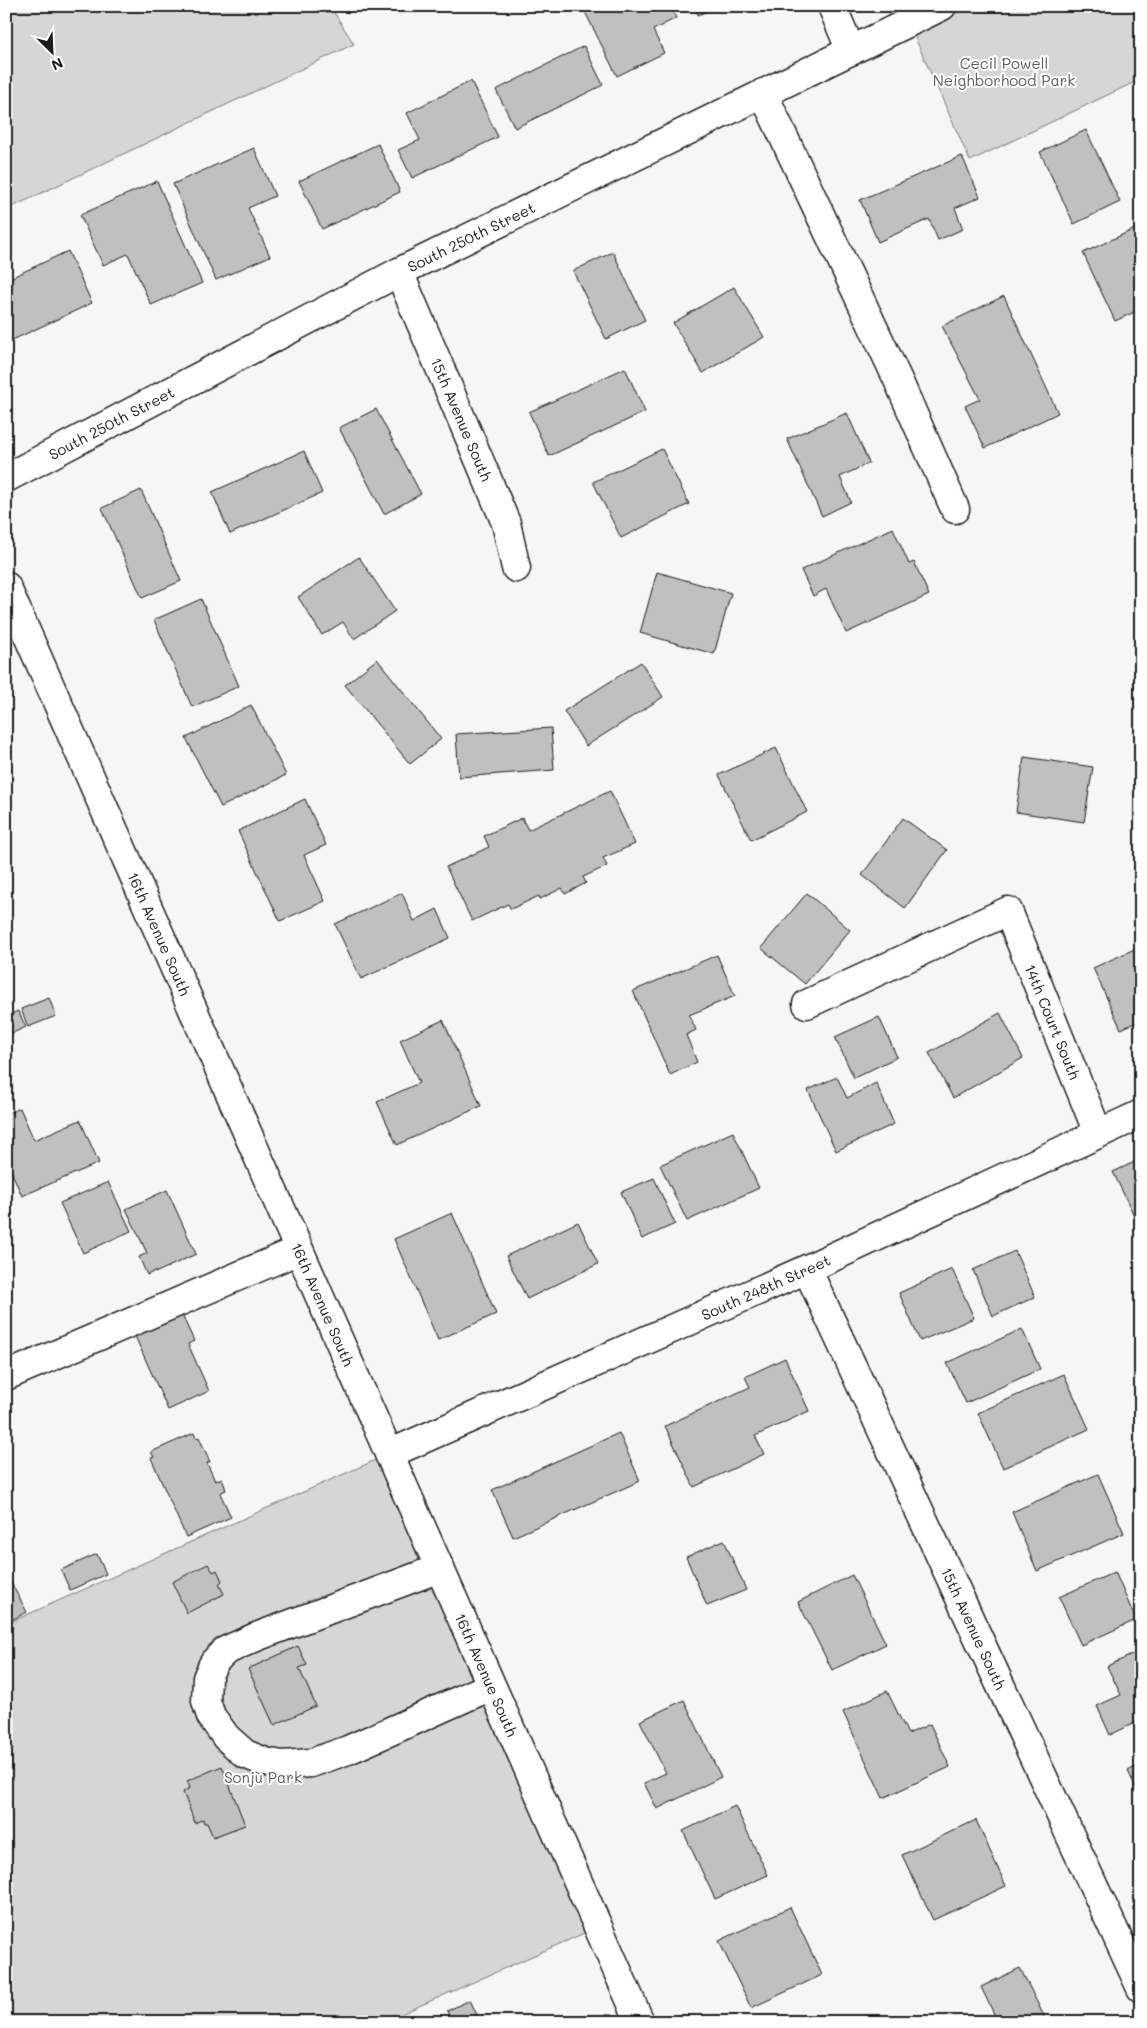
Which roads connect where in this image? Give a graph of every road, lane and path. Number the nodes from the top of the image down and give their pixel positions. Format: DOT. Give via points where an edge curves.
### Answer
graph roads {
  1 [pos="832,6"];
  2 [pos="942,6"];
  3 [pos="851,51"];
  4 [pos="763,94"];
  5 [pos="399,272"];
  6 [pos="6,478"];
  7 [pos="955,509"];
  8 [pos="516,568"];
  9 [pos="6,586"];
  10 [pos="807,1004"];
  11 [pos="1141,1114"];
  12 [pos="1098,1133"];
  13 [pos="299,1250"];
  14 [pos="807,1269"];
  15 [pos="6,1376"];
  16 [pos="389,1454"];
  17 [pos="440,1568"];
  18 [pos="491,1686"];
  19 [pos="1141,1988"];
  20 [pos="640,2022"];
  1 -- 3 [label="street"];
  2 -- 3 [label="street, South 250th Street"];
  3 -- 4 [label="street, South 250th Street"];
  4 -- 5 [label="street, South 250th Street"];
  4 -- 7 [label="street"];
  5 -- 6 [label="street, South 250th Street"];
  5 -- 8 [label="street, 15th Avenue South" via="506,523"];
  9 -- 13 [label="street, 16th Avenue South"];
  10 -- 12 [label="street, 14th Court South" via="1008,911"];
  11 -- 12 [label="street, South 248th Street"];
  12 -- 14 [label="street, South 248th Street"];
  13 -- 15 [label="street"];
  13 -- 16 [label="street, 16th Avenue South"];
  14 -- 16 [label="street, South 248th Street"];
  14 -- 19 [label="street, 15th Avenue South"];
  16 -- 17 [label="street, 16th Avenue South"];
  17 -- 18 [label="street, 16th Avenue South"];
  17 -- 18 [label="street" via="225,1651 214,1662 207,1678 206,1701 211,1716 226,1737 245,1754 282,1765 311,1763 348,1750"];
  18 -- 20 [label="street, 16th Avenue South"];
}
